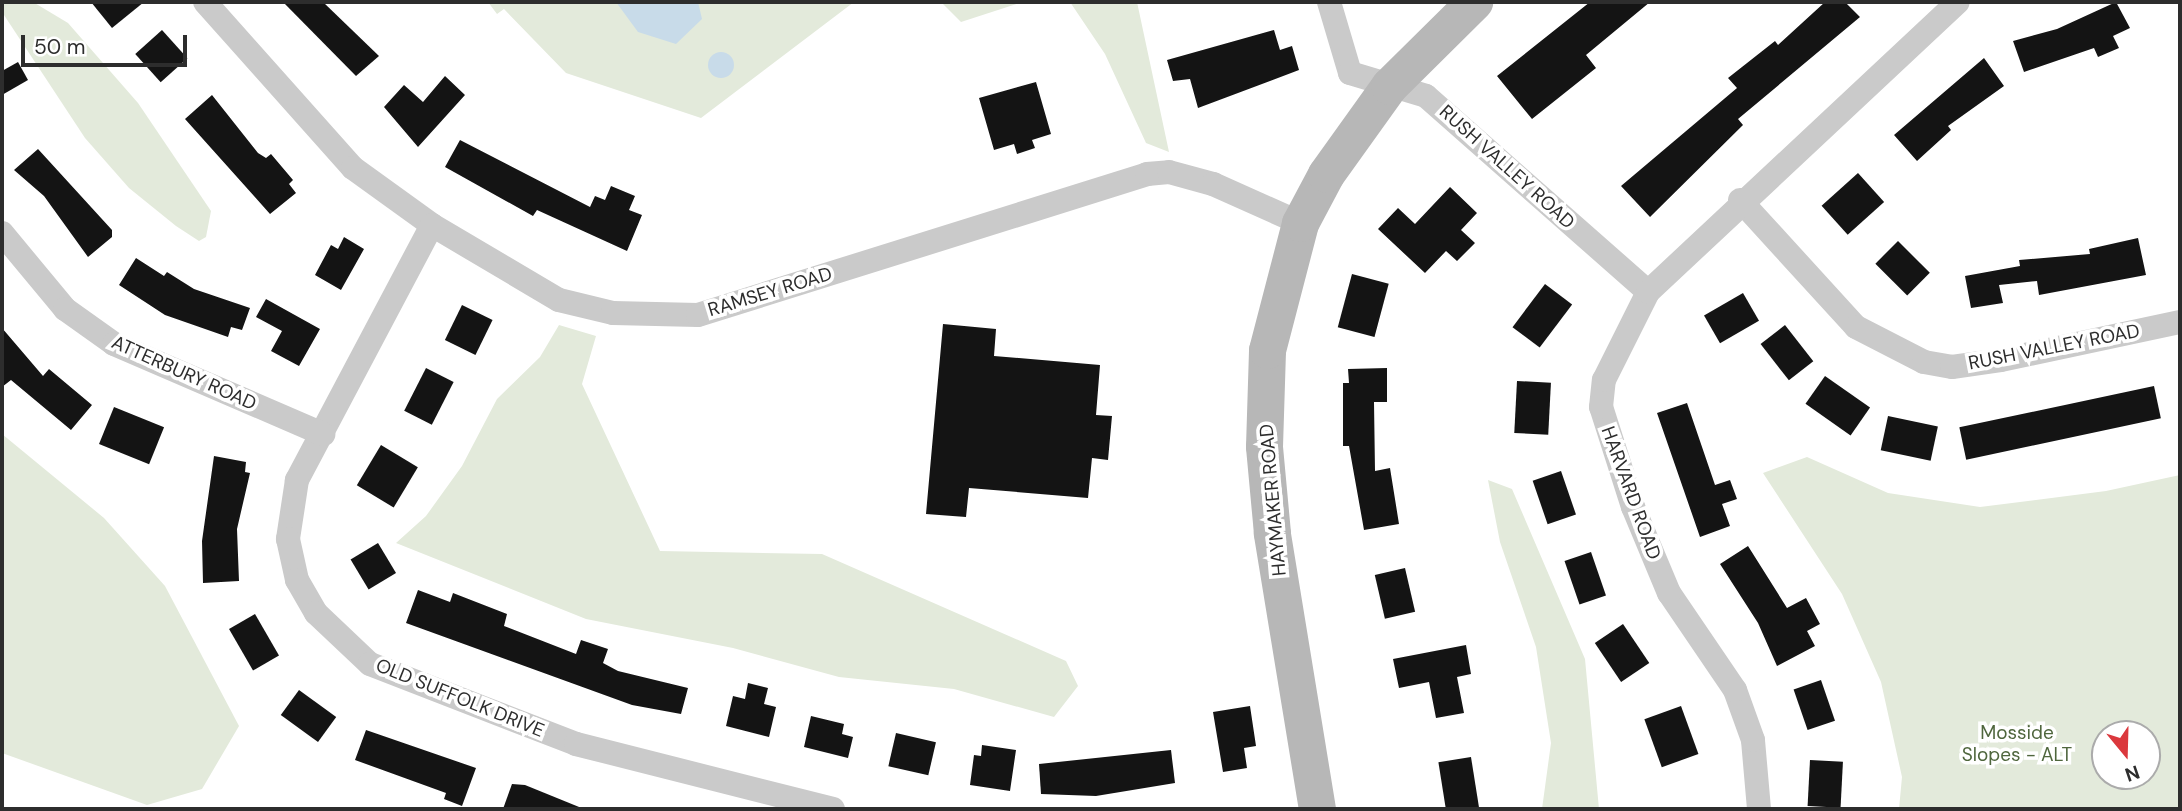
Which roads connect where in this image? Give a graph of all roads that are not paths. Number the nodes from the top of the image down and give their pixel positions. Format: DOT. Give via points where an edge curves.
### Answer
graph roads {
  1 [pos="205,2"];
  2 [pos="1329,2"];
  3 [pos="1474,2"];
  4 [pos="1958,2"];
  5 [pos="1390,86"];
  6 [pos="1740,200"];
  7 [pos="1300,223"];
  8 [pos="432,225"];
  9 [pos="2,233"];
  10 [pos="1648,292"];
  11 [pos="2180,322"];
  12 [pos="323,434"];
  13 [pos="833,809"];
  14 [pos="1317,809"];
  15 [pos="1759,809"];
  1 -- 8 [label="street, RAMSEY ROAD" via="353,168"];
  2 -- 5 [label="street, RUSH VALLEY ROAD" via="1350,73"];
  3 -- 5 [label="main road, HAYMAKER ROAD"];
  4 -- 6 [label="street, HARVARD ROAD"];
  5 -- 7 [label="main road, HAYMAKER ROAD" via="1326,174"];
  5 -- 10 [label="street, RUSH VALLEY ROAD" via="1426,96"];
  6 -- 10 [label="street, HARVARD ROAD"];
  6 -- 11 [label="street, RUSH VALLEY ROAD" via="1856,327 1924,362 1952,367 2001,360"];
  7 -- 8 [label="street, RAMSEY ROAD" via="1213,184 1169,172 1147,174 698,315 644,316 559,300"];
  7 -- 14 [label="main road, HAYMAKER ROAD" via="1268,350 1264,446 1272,533"];
  8 -- 12 [label="street, OLD SUFFOLK DRIVE"];
  9 -- 12 [label="street, ATTERBURY ROAD" via="65,309 114,344"];
  10 -- 15 [label="street, HARVARD ROAD" via="1604,380 1601,407 1612,453 1669,593 1735,690 1753,740"];
  12 -- 13 [label="street, OLD SUFFOLK DRIVE" via="297,480 288,539 298,580 316,613 370,664 576,744"];
}
